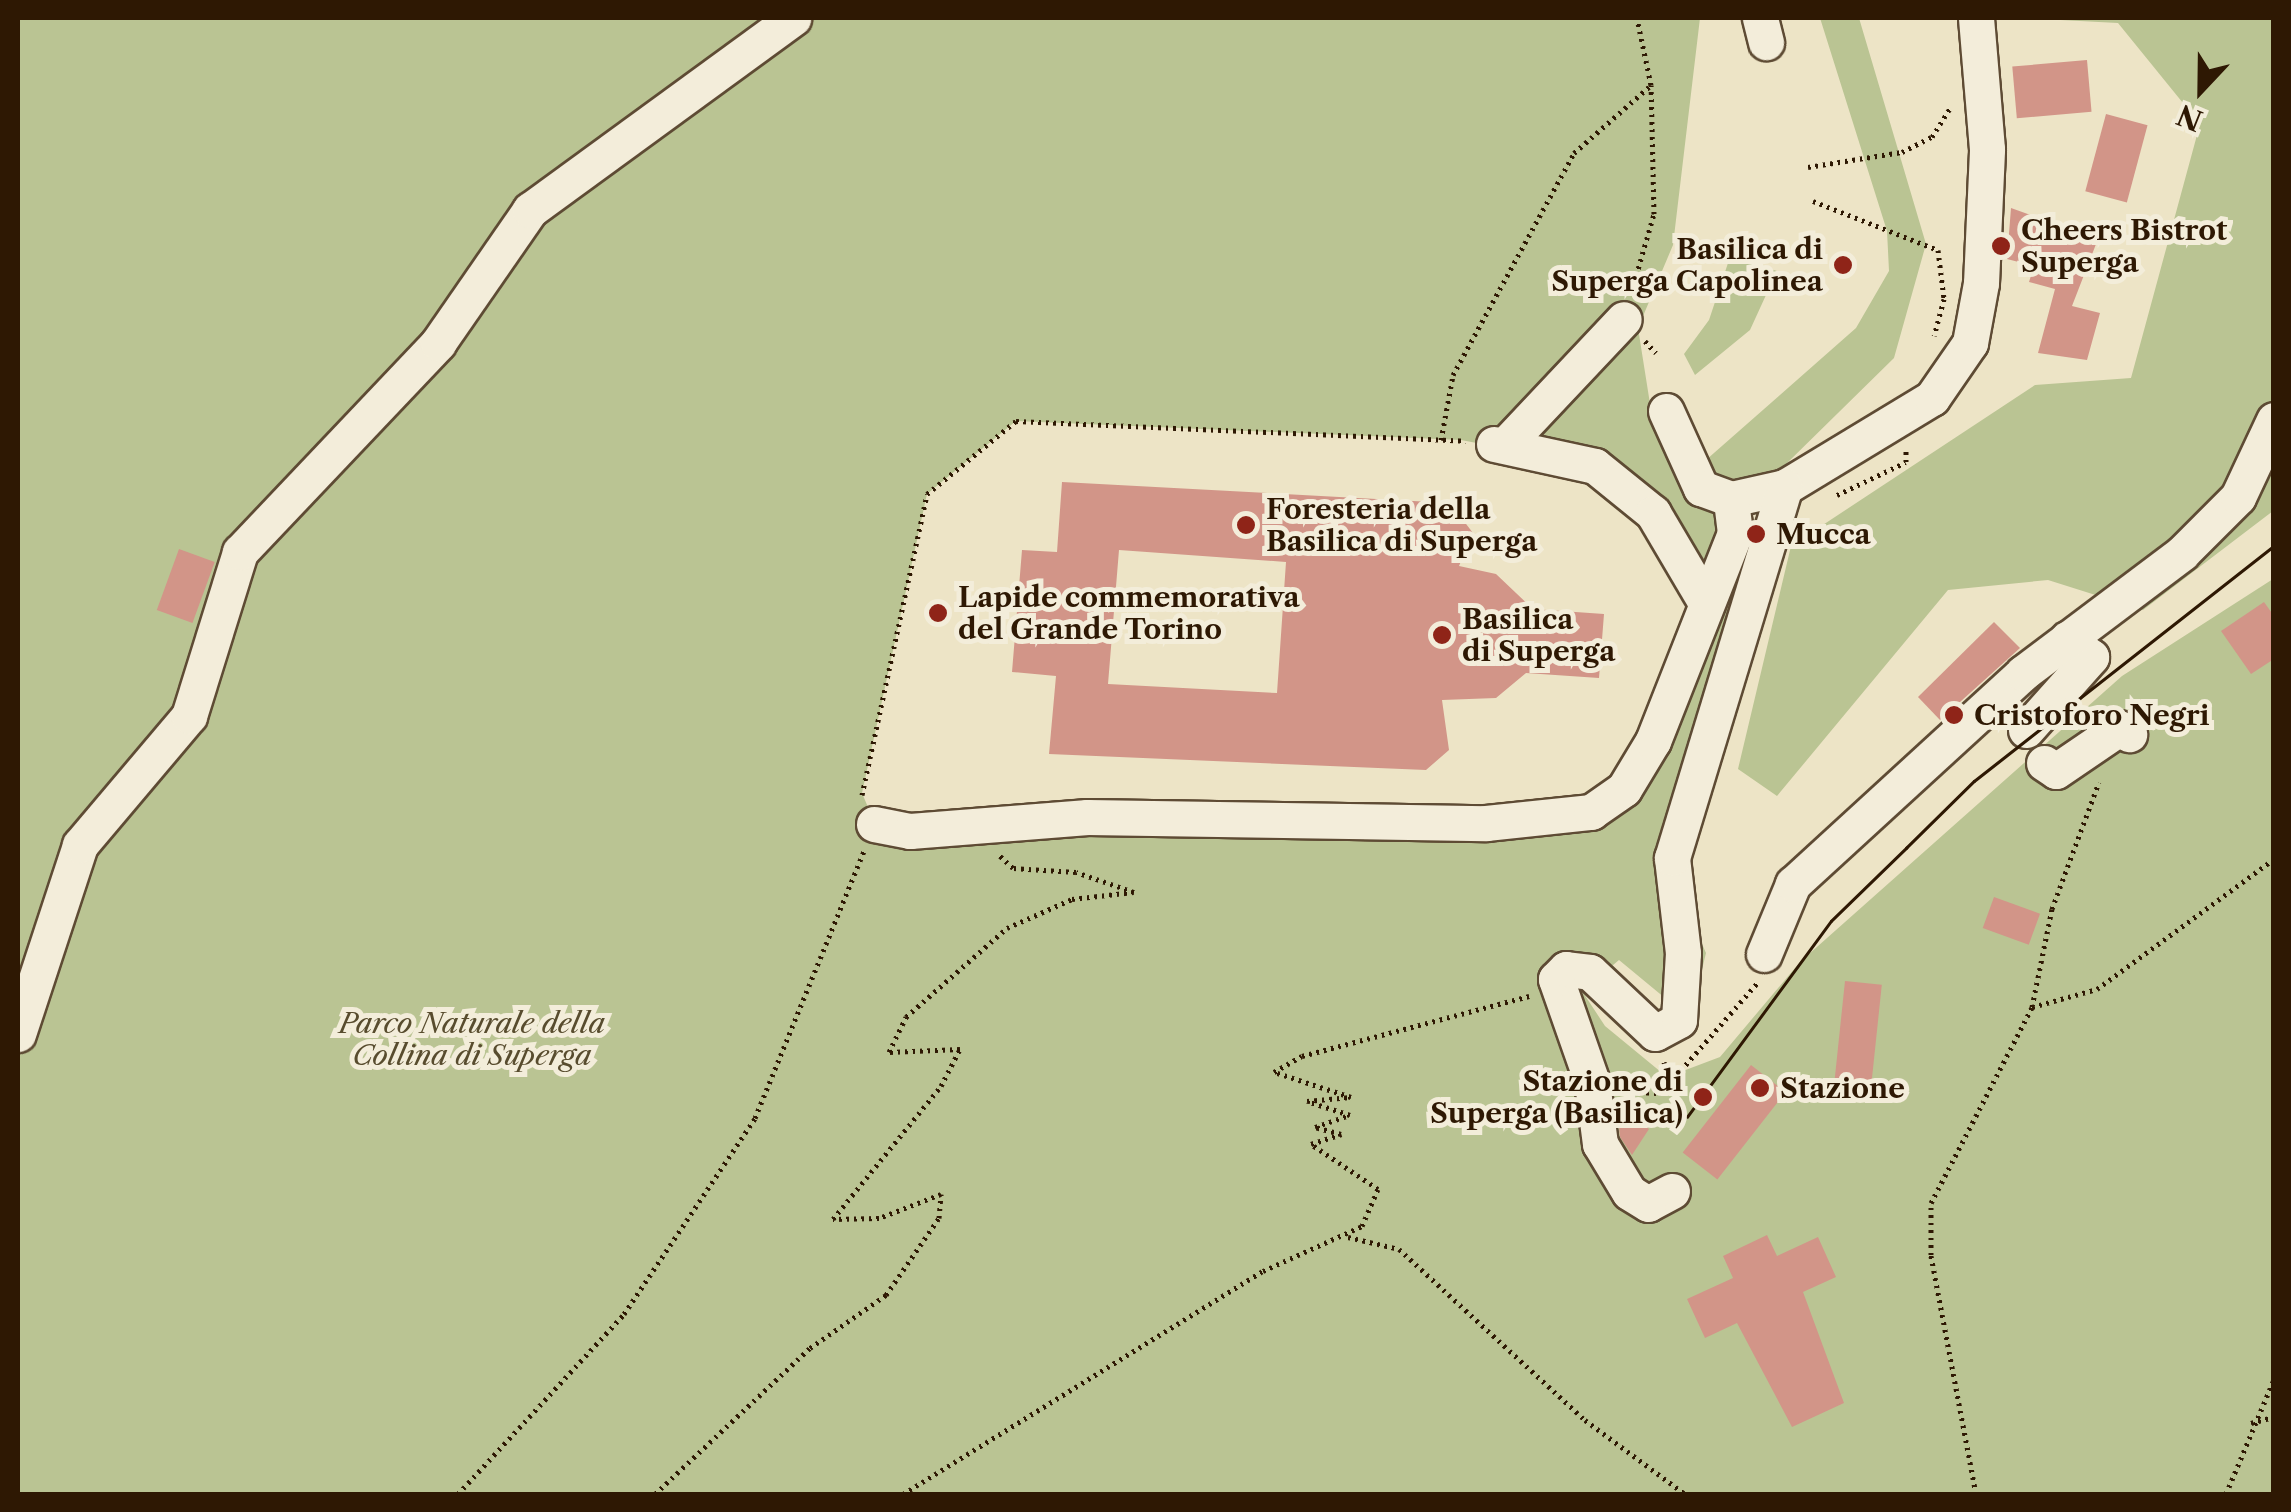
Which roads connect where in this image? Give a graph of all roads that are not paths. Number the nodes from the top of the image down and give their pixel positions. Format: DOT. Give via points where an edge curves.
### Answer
graph roads {
  1 [pos="793,18"];
  2 [pos="1976,18"];
  3 [pos="1624,319"];
  4 [pos="1666,411"];
  5 [pos="2274,420"];
  6 [pos="1693,474"];
  7 [pos="1785,487"];
  8 [pos="1653,512"];
  9 [pos="1733,514"];
  10 [pos="1706,603"];
  11 [pos="2067,639"];
  12 [pos="2026,730"];
  13 [pos="2130,734"];
  14 [pos="2044,763"];
  15 [pos="874,824"];
  16 [pos="1764,954"];
  17 [pos="18,1034"];
  18 [pos="1672,1191"];
  1 -- 17 [label="street" via="530,210 438,343 240,552 189,716 80,845"];
  2 -- 7 [label="street" via="1986,150 1970,343 1932,398"];
  3 -- 8 [label="street" via="1487,442 1595,466"];
  4 -- 6 [label="street"];
  5 -- 11 [label="street" via="2238,497 2182,554"];
  6 -- 8 [label="street"];
  6 -- 9 [label="street"];
  7 -- 9 [label="street"];
  7 -- 18 [label="street" via="1672,858 1684,966 1678,1020 1671,1032 1642,1028 1577,967 1559,972 1556,987 1592,1082 1600,1144 1628,1192 1648,1204"];
  8 -- 10 [label="street"];
  9 -- 10 [label="street"];
  10 -- 15 [label="street" via="1654,741 1624,789 1591,812 1486,823 1087,817 982,826"];
  11 -- 12 [label="street" via="2091,658"];
  11 -- 16 [label="street" via="1793,884"];
  13 -- 14 [label="street" via="2119,728 2056,772"];
}
